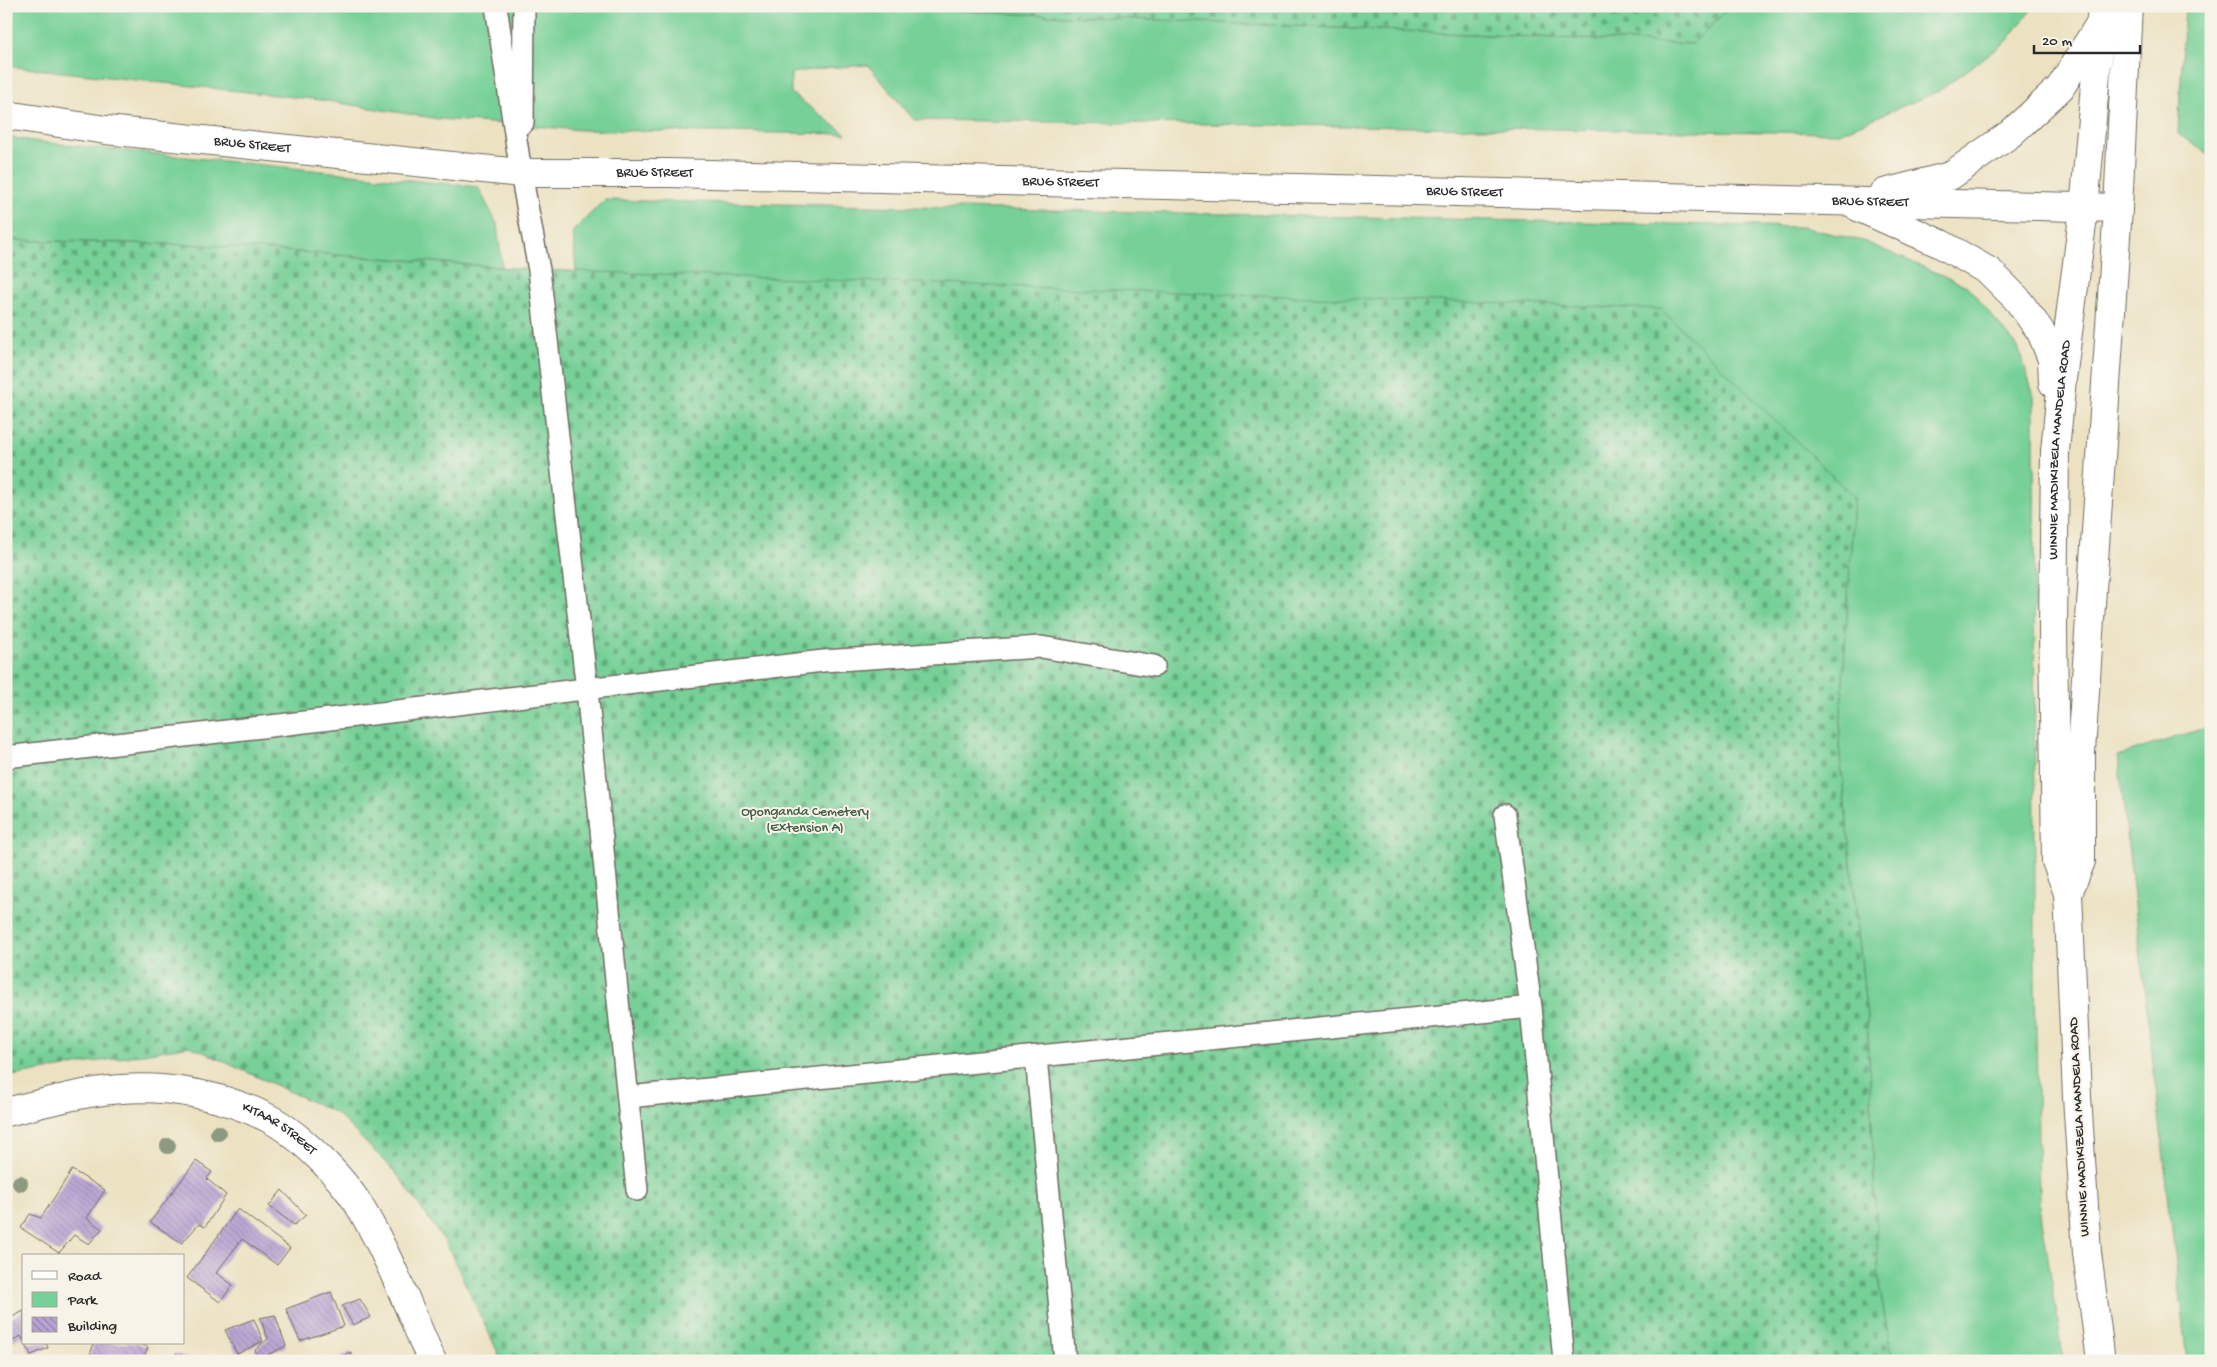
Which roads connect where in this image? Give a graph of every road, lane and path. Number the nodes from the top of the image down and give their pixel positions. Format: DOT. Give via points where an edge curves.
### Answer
graph roads {
  1 [pos="496,6"];
  2 [pos="524,6"];
  3 [pos="2128,6"];
  4 [pos="2102,14"];
  5 [pos="6,115"];
  6 [pos="521,173"];
  7 [pos="1846,201"];
  8 [pos="2118,208"];
  9 [pos="2084,209"];
  10 [pos="2055,451"];
  11 [pos="1154,666"];
  12 [pos="587,690"];
  13 [pos="6,757"];
  14 [pos="1505,815"];
  15 [pos="2068,893"];
  16 [pos="1530,1007"];
  17 [pos="1036,1057"];
  18 [pos="628,1098"];
  19 [pos="6,1112"];
  20 [pos="637,1190"];
  21 [pos="432,1361"];
  22 [pos="1065,1361"];
  23 [pos="1564,1361"];
  24 [pos="2101,1361"];
  1 -- 6 [label="lane"];
  2 -- 6 [label="lane"];
  3 -- 8 [label="main road, WINNIE MADIKIZELA MANDELA ROAD"];
  4 -- 7 [label="main road" via="2060,88 2010,134 1950,176"];
  4 -- 9 [label="main road, WINNIE MADIKIZELA MANDELA ROAD"];
  5 -- 6 [label="main road, BRUG STREET" via="116,131"];
  6 -- 7 [label="main road, BRUG STREET" via="679,173"];
  6 -- 12 [label="lane" via="539,270"];
  7 -- 9 [label="main road, BRUG STREET"];
  7 -- 10 [label="main road" via="1941,244 1990,272 2017,299 2041,332 2052,360"];
  8 -- 9 [label="main road, BRUG STREET"];
  8 -- 15 [label="main road, WINNIE MADIKIZELA MANDELA ROAD" via="2081,751 2081,861"];
  9 -- 10 [label="main road, WINNIE MADIKIZELA MANDELA ROAD"];
  10 -- 15 [label="main road, WINNIE MADIKIZELA MANDELA ROAD" via="2056,861"];
  11 -- 12 [label="lane" via="1041,647 823,661"];
  12 -- 13 [label="lane"];
  12 -- 18 [label="lane"];
  14 -- 16 [label="lane"];
  15 -- 24 [label="main road, WINNIE MADIKIZELA MANDELA ROAD" via="2086,1243"];
  16 -- 17 [label="lane"];
  16 -- 23 [label="lane"];
  17 -- 18 [label="lane"];
  17 -- 22 [label="lane"];
  18 -- 20 [label="lane"];
  19 -- 21 [label="main road, KITAAR STREET" via="69,1096 122,1089 196,1092 269,1118 312,1151 359,1206 385,1254"];
}
